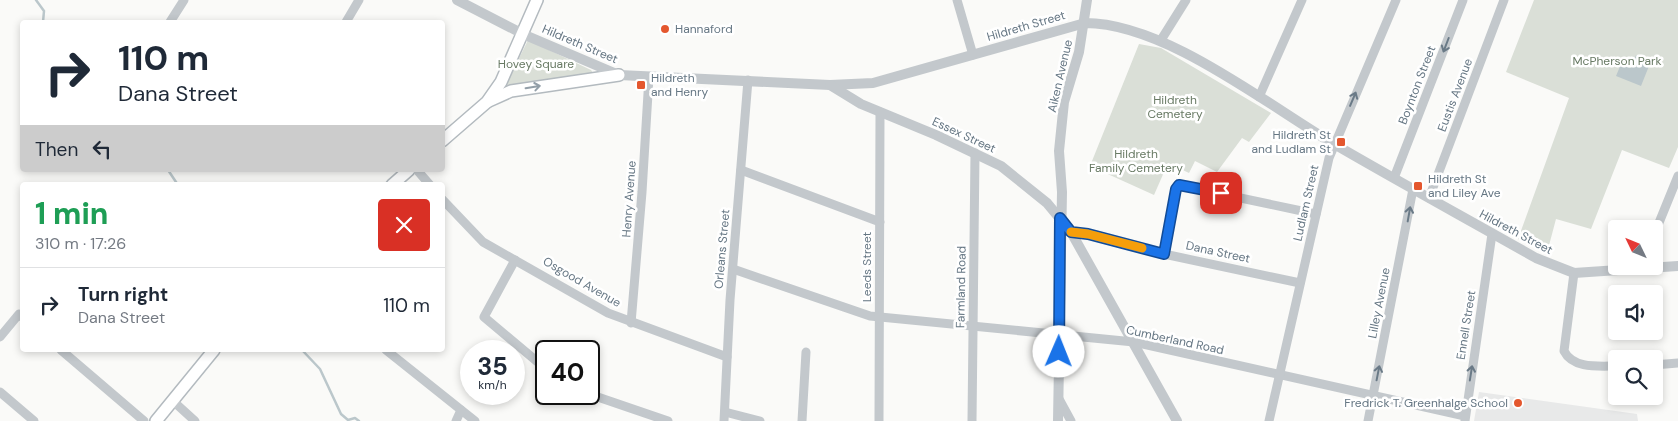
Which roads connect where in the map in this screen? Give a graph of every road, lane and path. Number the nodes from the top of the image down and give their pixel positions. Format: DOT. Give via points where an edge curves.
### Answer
graph roads {
  1 [pos="184,0"];
  2 [pos="360,0"];
  3 [pos="457,0"];
  4 [pos="538,0"];
  5 [pos="957,0"];
  6 [pos="1087,0"];
  7 [pos="1186,0"];
  8 [pos="1302,0"];
  9 [pos="1396,0"];
  10 [pos="1464,0"];
  11 [pos="1504,0"];
  12 [pos="171,20"];
  13 [pos="347,20"];
  14 [pos="1085,23"];
  15 [pos="523,34"];
  16 [pos="1161,40"];
  17 [pos="973,54"];
  18 [pos="619,74"];
  19 [pos="649,77"];
  20 [pos="748,80"];
  21 [pos="830,85"];
  22 [pos="1259,97"];
  23 [pos="487,102"];
  24 [pos="880,112"];
  25 [pos="445,138"];
  26 [pos="1334,144"];
  27 [pos="975,153"];
  28 [pos="741,170"];
  29 [pos="407,172"];
  30 [pos="419,172"];
  31 [pos="1678,176"];
  32 [pos="1394,178"];
  33 [pos="395,182"];
  34 [pos="427,182"];
  35 [pos="1413,189"];
  36 [pos="1429,198"];
  37 [pos="445,202"];
  38 [pos="1316,214"];
  39 [pos="1060,218"];
  40 [pos="1660,220"];
  41 [pos="880,222"];
  42 [pos="1071,232"];
  43 [pos="1492,234"];
  44 [pos="1164,254"];
  45 [pos="515,260"];
  46 [pos="1678,266"];
  47 [pos="1663,267"];
  48 [pos="733,269"];
  49 [pos="1608,270"];
  50 [pos="1574,273"];
  51 [pos="1300,283"];
  52 [pos="20,317"];
  53 [pos="879,318"];
  54 [pos="631,322"];
  55 [pos="973,327"];
  56 [pos="1060,336"];
  57 [pos="0,337"];
  58 [pos="1134,342"];
  59 [pos="63,352"];
  60 [pos="212,352"];
  61 [pos="388,352"];
  62 [pos="806,352"];
  63 [pos="727,357"];
  64 [pos="535,360"];
  65 [pos="1678,363"];
  66 [pos="1663,364"];
  67 [pos="1608,366"];
  68 [pos="1280,375"];
  69 [pos="0,392"];
  70 [pos="1373,397"];
  71 [pos="600,398"];
  72 [pos="1059,399"];
  73 [pos="173,401"];
  74 [pos="460,410"];
  75 [pos="725,416"];
  76 [pos="1465,419"];
  77 [pos="34,421"];
  78 [pos="144,421"];
  79 [pos="156,421"];
  80 [pos="195,421"];
  81 [pos="456,421"];
  82 [pos="475,421"];
  83 [pos="668,421"];
  84 [pos="760,421"];
  85 [pos="802,421"];
  86 [pos="879,421"];
  87 [pos="972,421"];
  88 [pos="1058,421"];
  89 [pos="1071,421"];
  90 [pos="1177,421"];
  91 [pos="1269,421"];
  92 [pos="1368,421"];
  1 -- 12 [label="street"];
  2 -- 13 [label="street"];
  3 -- 15 [label="street, Hildreth Street"];
  4 -- 15 [label="main road"];
  5 -- 17 [label="street"];
  6 -- 14 [label="street, Aiken Avenue"];
  7 -- 16 [label="street"];
  8 -- 22 [label="street"];
  26 -- 9 [label="street, Ludlam Street, one-way"];
  10 -- 32 [label="street, Boynton Street, one-way"];
  11 -- 36 [label="street, Eustis Avenue"];
  14 -- 16 [label="street, Hildreth Street"];
  14 -- 17 [label="street, Hildreth Street"];
  14 -- 39 [label="street, Aiken Avenue" via="1064,102 1059,151"];
  15 -- 18 [label="street, Hildreth Street"];
  15 -- 23 [label="main road"];
  16 -- 22 [label="street, Hildreth Street"];
  17 -- 21 [label="street, Hildreth Street" via="873,83"];
  18 -- 19 [label="street, Hildreth Street"];
  23 -- 18 [label="main road, one-way" via="511,91"];
  19 -- 20 [label="street, Hildreth Street"];
  19 -- 54 [label="street, Henry Avenue"];
  20 -- 21 [label="street, Hildreth Street"];
  20 -- 28 [label="street, Orleans Street"];
  21 -- 24 [label="street, Essex Street"];
  22 -- 26 [label="street, Hildreth Street"];
  23 -- 25 [label="main road"];
  24 -- 27 [label="street, Essex Street"];
  24 -- 41 [label="street, Leeds Street"];
  26 -- 32 [label="street, Hildreth Street"];
  26 -- 38 [label="street, Ludlam Street"];
  27 -- 39 [label="street, Essex Street" via="1023,181"];
  27 -- 55 [label="street, Farmland Road"];
  28 -- 41 [label="street"];
  28 -- 48 [label="street, Orleans Street"];
  29 -- 33 [label="main road"];
  30 -- 34 [label="street"];
  31 -- 40 [label="street"];
  32 -- 35 [label="street, Hildreth Street"];
  35 -- 36 [label="street, Hildreth Street"];
  70 -- 35 [label="street, Lilley Avenue, one-way"];
  36 -- 43 [label="street, Hildreth Street"];
  37 -- 45 [label="street, Osgood Avenue" via="478,238"];
  38 -- 44 [label="street" via="1179,185"];
  38 -- 51 [label="street, Ludlam Street"];
  39 -- 42 [label="street, Essex Street"];
  39 -- 56 [label="street, Aiken Avenue"];
  41 -- 53 [label="street, Leeds Street"];
  42 -- 44 [label="street, Dana Street"];
  42 -- 58 [label="street"];
  43 -- 50 [label="street, Hildreth Street" via="1536,258"];
  76 -- 43 [label="street, Ennell Street, one-way"];
  44 -- 51 [label="street, Dana Street"];
  45 -- 54 [label="street, Osgood Avenue" via="608,313"];
  45 -- 64 [label="street" via="484,317"];
  46 -- 47 [label="street, Hildreth Street"];
  48 -- 53 [label="street, Cumberland Road"];
  48 -- 63 [label="street, Orleans Street"];
  49 -- 50 [label="street, Hildreth Street"];
  50 -- 67 [label="street" via="1564,351 1568,359 1584,365"];
  51 -- 68 [label="street, Ludlam Street"];
  52 -- 57 [label="street"];
  53 -- 55 [label="street, Cumberland Road"];
  53 -- 86 [label="street, Leeds Street"];
  54 -- 63 [label="street, Osgood Avenue"];
  55 -- 56 [label="street, Cumberland Road"];
  55 -- 87 [label="street, Farmland Road"];
  56 -- 58 [label="street, Cumberland Road"];
  56 -- 72 [label="street, Aiken Avenue"];
  58 -- 68 [label="street, Cumberland Road"];
  58 -- 90 [label="street"];
  59 -- 78 [label="street"];
  60 -- 73 [label="main road"];
  61 -- 74 [label="street"];
  62 -- 85 [label="street"];
  63 -- 75 [label="street, Orleans Street"];
  65 -- 66 [label="street"];
  68 -- 70 [label="street, Cumberland Road"];
  68 -- 91 [label="street, Ludlam Street"];
  69 -- 77 [label="street"];
  70 -- 76 [label="street, Cumberland Road"];
  70 -- 92 [label="street, Lilley Avenue"];
  71 -- 83 [label="street"];
  72 -- 88 [label="street, Aiken Avenue"];
  72 -- 89 [label="street"];
  73 -- 79 [label="main road"];
  73 -- 80 [label="street"];
  74 -- 81 [label="street"];
  74 -- 82 [label="street"];
  75 -- 84 [label="street"];
}
